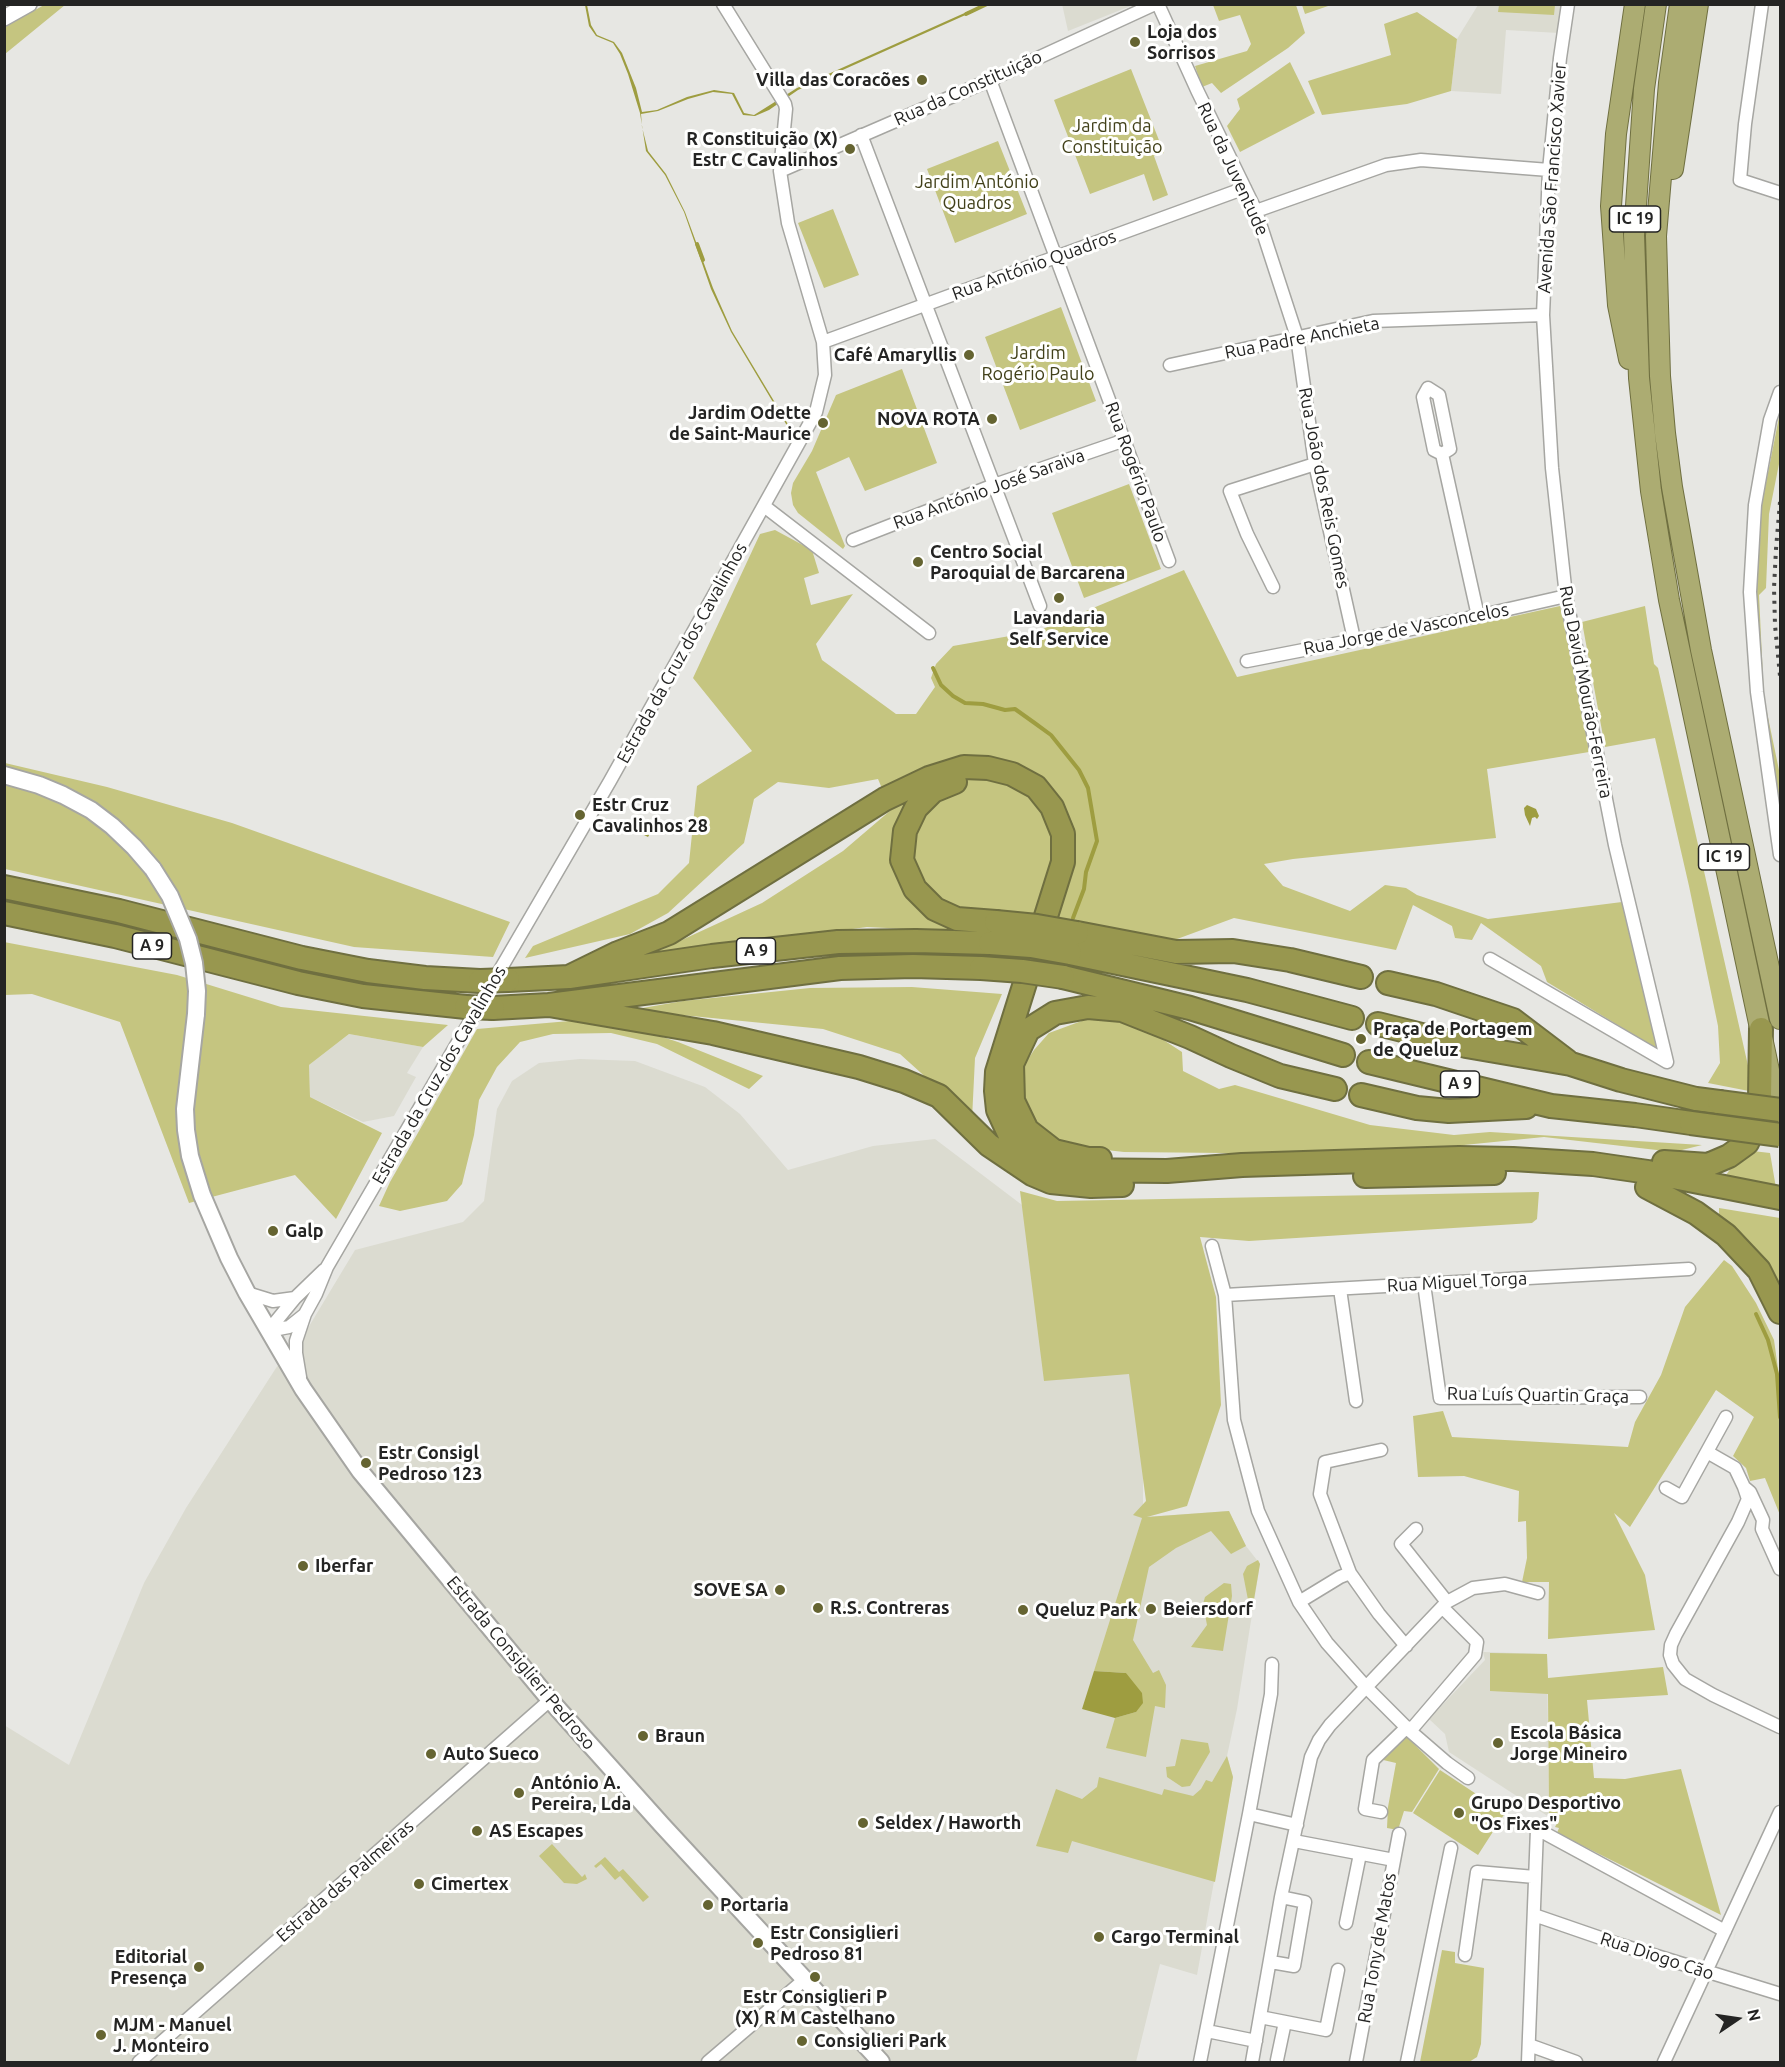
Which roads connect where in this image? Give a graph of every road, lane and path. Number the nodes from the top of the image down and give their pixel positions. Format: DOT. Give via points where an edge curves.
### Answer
graph roads {
  1 [pos="29,4"];
  2 [pos="723,4"];
  3 [pos="1156,4"];
  4 [pos="1568,4"];
  5 [pos="1635,4"];
  6 [pos="1656,4"];
  7 [pos="1680,4"];
  8 [pos="1698,4"];
  9 [pos="1762,4"];
  10 [pos="4,18"];
  11 [pos="990,80"];
  12 [pos="861,135"];
  13 [pos="1549,170"];
  14 [pos="780,171"];
  15 [pos="1245,188"];
  16 [pos="1780,193"];
  17 [pos="1256,211"];
  18 [pos="1656,236"];
  19 [pos="1056,257"];
  20 [pos="925,304"];
  21 [pos="1543,315"];
  22 [pos="1297,337"];
  23 [pos="823,342"];
  24 [pos="1170,365"];
  25 [pos="1780,392"];
  26 [pos="1645,435"];
  27 [pos="1125,440"];
  28 [pos="1442,454"];
  29 [pos="1315,464"];
  30 [pos="994,485"];
  31 [pos="764,506"];
  32 [pos="853,540"];
  33 [pos="1169,561"];
  34 [pos="1273,587"];
  35 [pos="1566,596"];
  36 [pos="1040,606"];
  37 [pos="1478,616"];
  38 [pos="929,633"];
  39 [pos="1354,639"];
  40 [pos="1247,661"];
  41 [pos="4,775"];
  42 [pos="1780,855"];
  43 [pos="4,886"];
  44 [pos="4,913"];
  45 [pos="993,932"];
  46 [pos="1074,943"];
  47 [pos="1490,959"];
  48 [pos="569,977"];
  49 [pos="1361,977"];
  50 [pos="1388,983"];
  51 [pos="549,1005"];
  52 [pos="1352,1018"];
  53 [pos="1378,1024"];
  54 [pos="1771,1024"];
  55 [pos="1343,1055"];
  56 [pos="1369,1062"];
  57 [pos="1571,1064"];
  58 [pos="1335,1089"];
  59 [pos="1361,1095"];
  60 [pos="1551,1106"];
  61 [pos="1780,1110"];
  62 [pos="1780,1122"];
  63 [pos="1780,1135"];
  64 [pos="1459,1158"];
  65 [pos="1011,1161"];
  66 [pos="1242,1165"];
  67 [pos="1647,1187"];
  68 [pos="1770,1201"];
  69 [pos="1212,1246"];
  70 [pos="327,1267"];
  71 [pos="1689,1269"];
  72 [pos="1424,1284"];
  73 [pos="1340,1289"];
  74 [pos="247,1293"];
  75 [pos="1226,1295"];
  76 [pos="295,1298"];
  77 [pos="1780,1312"];
  78 [pos="305,1314"];
  79 [pos="268,1331"];
  80 [pos="303,1389"];
  81 [pos="1640,1397"];
  82 [pos="1356,1401"];
  83 [pos="1726,1417"];
  84 [pos="1381,1450"];
  85 [pos="1707,1452"];
  86 [pos="1744,1487"];
  87 [pos="1666,1488"];
  88 [pos="1738,1522"];
  89 [pos="1762,1528"];
  90 [pos="1416,1529"];
  91 [pos="1780,1569"];
  92 [pos="1350,1574"];
  93 [pos="1538,1593"];
  94 [pos="1299,1602"];
  95 [pos="1445,1604"];
  96 [pos="1406,1646"];
  97 [pos="1272,1664"];
  98 [pos="1366,1687"];
  99 [pos="550,1700"];
  100 [pos="1780,1727"];
  101 [pos="1408,1729"];
  102 [pos="1468,1778"];
  103 [pos="1381,1812"];
  104 [pos="1780,1812"];
  105 [pos="1249,1814"];
  106 [pos="1297,1825"];
  107 [pos="1399,1834"];
  108 [pos="1294,1841"];
  109 [pos="1451,1848"];
  110 [pos="1360,1854"];
  111 [pos="1394,1860"];
  112 [pos="1535,1877"];
  113 [pos="1281,1898"];
  114 [pos="1534,1915"];
  115 [pos="1346,1923"];
  116 [pos="1725,1931"];
  117 [pos="1465,1955"];
  118 [pos="1271,1962"];
  119 [pos="1338,1970"];
  120 [pos="1707,1972"];
  121 [pos="804,1980"];
  122 [pos="1780,1994"];
  123 [pos="1260,2017"];
  124 [pos="1285,2022"];
  125 [pos="1207,2031"];
  126 [pos="1256,2041"];
  127 [pos="1529,2045"];
  128 [pos="1277,2060"];
  129 [pos="140,2062"];
  130 [pos="708,2062"];
  131 [pos="881,2062"];
  132 [pos="1200,2062"];
  133 [pos="1252,2062"];
  134 [pos="1356,2062"];
  135 [pos="1407,2062"];
  136 [pos="1528,2062"];
  137 [pos="1576,2062"];
  138 [pos="1664,2062"];
  1 -- 10 [label="street"];
  2 -- 14 [label="street, Estrada da Cruz dos Cavalinhos" via="785,104"];
  3 -- 11 [label="street, Rua da Constituição"];
  3 -- 15 [label="street, Rua da Juventude"];
  4 -- 13 [label="street, Avenida São Francisco Xavier"];
  5 -- 26 [label="highway" via="1616,134 1611,206 1618,305"];
  6 -- 26 [label="highway, IC 19" via="1644,89 1634,235"];
  7 -- 18 [label="highway, IC 19"];
  8 -- 18 [label="highway" via="1675,161"];
  9 -- 16 [label="street" via="1740,180"];
  11 -- 12 [label="street, Rua da Constituição"];
  11 -- 19 [label="street, Rua Rogério Paulo"];
  12 -- 14 [label="street, Rua da Constituição"];
  12 -- 20 [label="street"];
  13 -- 17 [label="street" via="1421,160 1386,165"];
  13 -- 21 [label="street, Avenida São Francisco Xavier"];
  14 -- 23 [label="street, Estrada da Cruz dos Cavalinhos" via="788,223"];
  15 -- 17 [label="street, Rua da Juventude"];
  15 -- 19 [label="street, Rua António Quadros"];
  17 -- 22 [label="street, Rua da Juventude"];
  18 -- 54 [label="highway, IC 19" via="1660,376 1672,488"];
  19 -- 20 [label="street, Rua António Quadros"];
  19 -- 27 [label="street, Rua Rogério Paulo"];
  20 -- 23 [label="street, Rua António Quadros"];
  20 -- 30 [label="street"];
  21 -- 22 [label="street, Rua Padre Anchieta" via="1373,321"];
  21 -- 35 [label="street, Rua David Mourão-Ferreira" via="1552,468"];
  22 -- 24 [label="street, Rua Padre Anchieta"];
  22 -- 29 [label="street, Rua João dos Reis Gomes"];
  23 -- 31 [label="street, Estrada da Cruz dos Cavalinhos" via="825,375 816,412"];
  25 -- 42 [label="street" via="1770,420 1755,505 1750,592 1756,692"];
  26 -- 54 [label="highway, IC 19" via="1669,600"];
  27 -- 30 [label="street, Rua António José Saraiva"];
  27 -- 33 [label="street, Rua Rogério Paulo"];
  28 -- 28 [label="street" via="1434,450 1423,397 1428,388 1439,395 1450,449"];
  28 -- 37 [label="street"];
  29 -- 34 [label="street" via="1230,491"];
  29 -- 39 [label="street, Rua João dos Reis Gomes"];
  30 -- 32 [label="street, Rua António José Saraiva"];
  30 -- 36 [label="street"];
  31 -- 38 [label="street"];
  31 -- 70 [label="street, Estrada da Cruz dos Cavalinhos" via="604,791"];
  35 -- 37 [label="street, Rua Jorge de Vasconcelos"];
  35 -- 47 [label="street, Rua David Mourão-Ferreira" via="1615,845 1667,1062"];
  37 -- 39 [label="street, Rua Jorge de Vasconcelos"];
  39 -- 40 [label="street, Rua Jorge de Vasconcelos"];
  41 -- 74 [label="main road, Estrada Consiglieri Pedroso, bridge" via="39,785 91,810 134,847 170,896 188,939 195,972 196,1014 187,1085 190,1156 216,1231"];
  43 -- 48 [label="highway, A 9, bridge" via="335,964 425,978 480,981"];
  44 -- 51 [label="highway, A 9, bridge" via="363,996 466,1007"];
  45 -- 46 [label="highway, A 9, bridge" via="1031,946"];
  45 -- 48 [label="highway, A 9" via="916,941 838,942"];
  45 -- 65 [label="highway" via="935,909 915,890 902,860 905,831 916,808 933,791 955,782 982,779 1002,783 1027,797 1041,815 1050,837 1050,862 1041,900 986,1069 983,1091 987,1114"];
  46 -- 49 [label="highway" via="1176,952 1233,951"];
  46 -- 52 [label="highway, A 9"];
  48 -- 66 [label="highway" via="669,933 844,823 929,778 964,767 1012,774 1036,787 1052,807 1063,834 1063,862 997,1072 998,1110 1010,1136 1038,1162 1064,1170 1167,1171"];
  50 -- 57 [label="highway" via="1436,994 1513,1020"];
  51 -- 55 [label="highway, A 9, bridge" via="840,968 981,968 1063,977 1190,1008"];
  51 -- 65 [label="highway" via="713,1033 904,1081 939,1096"];
  53 -- 57 [label="highway, A 9" via="1466,1046"];
  54 -- 62 [label="highway, IC 19"];
  54 -- 64 [label="highway" via="1756,1124 1747,1143 1729,1156 1708,1164 1687,1165 1576,1151 1513,1151"];
  56 -- 60 [label="highway, A 9"];
  57 -- 61 [label="highway, A 9, bridge" via="1696,1099"];
  58 -- 66 [label="highway" via="1280,1076 1122,1010 1088,1007 1055,1013 1028,1030 1012,1064 1013,1101 1027,1130 1054,1150 1088,1159 1166,1159"];
  59 -- 60 [label="highway" via="1449,1111"];
  60 -- 63 [label="highway, A 9, bridge"];
  64 -- 66 [label="highway"];
  64 -- 68 [label="highway" via="1593,1164 1647,1172"];
  65 -- 67 [label="highway" via="1051,1182 1091,1186 1514,1172 1592,1177"];
  67 -- 68 [label="highway"];
  67 -- 77 [label="highway" via="1696,1213 1726,1235 1759,1270"];
  69 -- 75 [label="street"];
  70 -- 76 [label="street, Estrada da Cruz dos Cavalinhos"];
  70 -- 78 [label="street, Estrada da Cruz dos Cavalinhos"];
  71 -- 72 [label="street, Rua Miguel Torga"];
  72 -- 73 [label="street, Rua Miguel Torga"];
  72 -- 81 [label="street, Rua Luís Quartin Graça" via="1440,1398"];
  73 -- 75 [label="street, Rua Miguel Torga"];
  73 -- 82 [label="street"];
  74 -- 76 [label="street" via="273,1301"];
  74 -- 79 [label="main road, Estrada Consiglieri Pedroso"];
  75 -- 94 [label="street" via="1234,1420 1258,1511"];
  76 -- 79 [label="street, Estrada da Cruz dos Cavalinhos"];
  78 -- 79 [label="street" via="289,1327"];
  78 -- 80 [label="street, Estrada da Cruz dos Cavalinhos" via="296,1341"];
  79 -- 80 [label="main road, Estrada Consiglieri Pedroso"];
  80 -- 99 [label="main road, Estrada Consiglieri Pedroso" via="360,1471"];
  83 -- 85 [label="street"];
  84 -- 92 [label="street" via="1325,1462 1320,1494"];
  85 -- 86 [label="street" via="1735,1468"];
  85 -- 87 [label="street" via="1682,1497"];
  86 -- 88 [label="street" via="1748,1499"];
  86 -- 89 [label="street" via="1750,1492"];
  88 -- 89 [label="street" via="1755,1520"];
  88 -- 100 [label="street" via="1676,1634 1670,1655 1685,1679"];
  89 -- 91 [label="street"];
  90 -- 95 [label="street" via="1401,1544"];
  92 -- 94 [label="street"];
  92 -- 96 [label="street"];
  93 -- 95 [label="street" via="1505,1584 1473,1588"];
  94 -- 98 [label="street" via="1327,1643"];
  95 -- 96 [label="street"];
  95 -- 101 [label="street" via="1477,1642 1475,1655"];
  96 -- 98 [label="street"];
  97 -- 105 [label="street" via="1271,1694"];
  98 -- 101 [label="street"];
  98 -- 106 [label="street" via="1319,1740 1311,1756"];
  99 -- 121 [label="main road, Estrada Consiglieri Pedroso"];
  99 -- 129 [label="street, Estrada das Palmeiras"];
  101 -- 102 [label="street"];
  101 -- 103 [label="street" via="1373,1760 1365,1809"];
  104 -- 116 [label="street"];
  105 -- 106 [label="street"];
  105 -- 125 [label="street"];
  106 -- 108 [label="street"];
  107 -- 111 [label="street, Rua Tony de Matos"];
  108 -- 110 [label="street"];
  108 -- 113 [label="street"];
  109 -- 135 [label="street"];
  110 -- 111 [label="street"];
  110 -- 115 [label="street"];
  111 -- 134 [label="street, Rua Tony de Matos"];
  112 -- 114 [label="street"];
  112 -- 116 [label="street" via="1537,1829"];
  112 -- 117 [label="street" via="1478,1872"];
  113 -- 118 [label="street"];
  113 -- 118 [label="street" via="1305,1902 1294,1966"];
  114 -- 120 [label="street, Rua Diogo Cão"];
  114 -- 127 [label="street"];
  116 -- 120 [label="street"];
  118 -- 123 [label="street"];
  119 -- 124 [label="street" via="1326,2031"];
  120 -- 122 [label="street, Rua Diogo Cão"];
  120 -- 138 [label="street"];
  121 -- 130 [label="street"];
  121 -- 131 [label="main road, Estrada Consiglieri Pedroso"];
  123 -- 124 [label="street"];
  123 -- 126 [label="street"];
  124 -- 128 [label="street"];
  125 -- 126 [label="street"];
  125 -- 132 [label="street"];
  126 -- 133 [label="street"];
  127 -- 136 [label="street"];
  127 -- 137 [label="street"];
}
